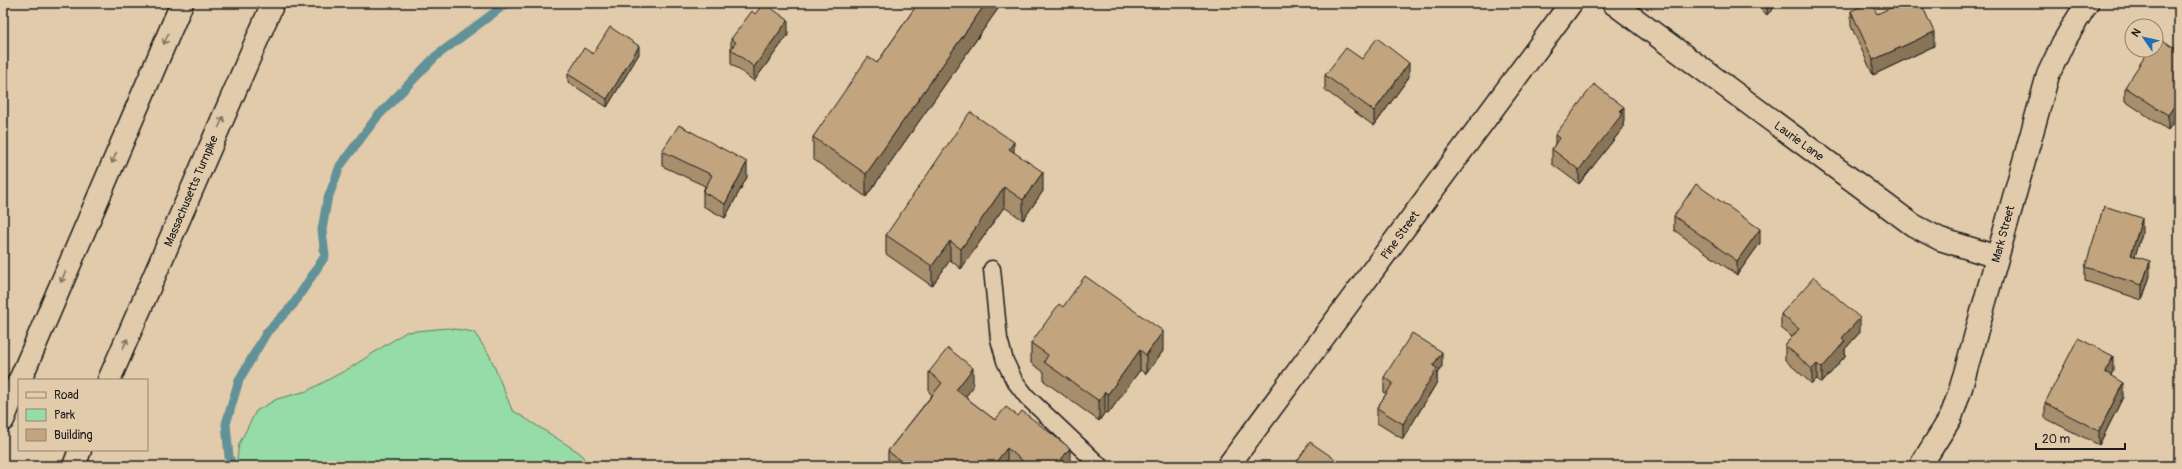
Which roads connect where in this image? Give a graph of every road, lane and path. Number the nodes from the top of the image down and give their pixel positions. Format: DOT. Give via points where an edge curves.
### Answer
graph roads {
  1 [pos="182,3"];
  2 [pos="273,3"];
  3 [pos="1571,3"];
  4 [pos="1613,3"];
  5 [pos="2087,3"];
  6 [pos="1997,257"];
  7 [pos="992,269"];
  8 [pos="20,379"];
  9 [pos="109,379"];
  10 [pos="18,383"];
  11 [pos="3,420"];
  12 [pos="80,451"];
  13 [pos="1920,465"];
  14 [pos="74,466"];
  15 [pos="1100,466"];
  16 [pos="1228,466"];
  1 -- 8 [label="main road, one-way"];
  9 -- 2 [label="main road, Massachusetts Turnpike, one-way"];
  3 -- 16 [label="main road, Pine Street"];
  4 -- 6 [label="main road, Laurie Lane" via="1913,225 1940,240"];
  5 -- 6 [label="main road, Mark Street" via="2063,43 2048,76"];
  6 -- 13 [label="main road, Mark Street" via="1951,417 1938,441"];
  7 -- 15 [label="lane" via="999,339 1014,380 1027,397"];
  10 -- 11 [label="main road"];
  12 -- 14 [label="main road"];
}
